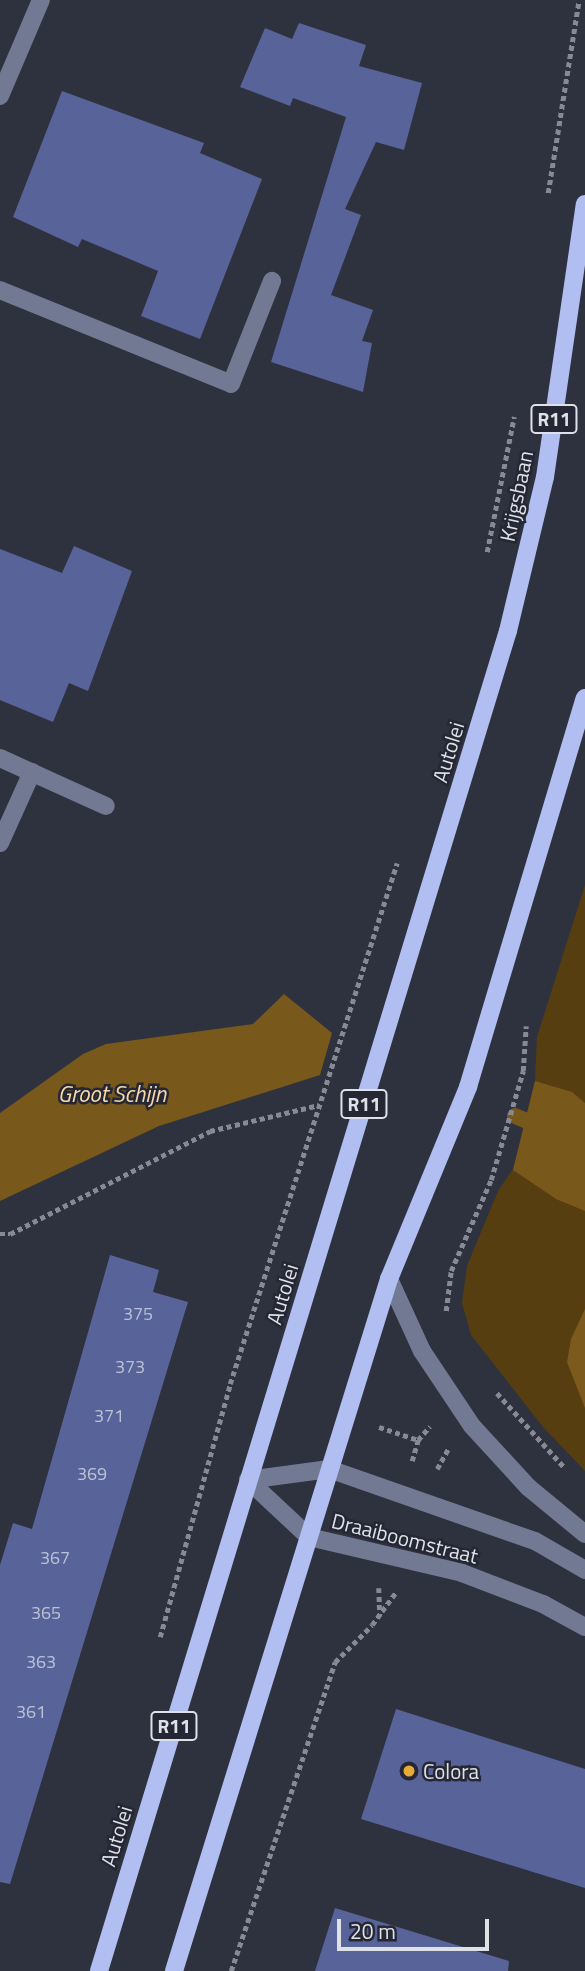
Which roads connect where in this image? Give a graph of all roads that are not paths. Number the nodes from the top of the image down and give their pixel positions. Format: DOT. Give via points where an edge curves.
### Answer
graph roads {
  1 [pos="41,0"];
  2 [pos="0,96"];
  3 [pos="585,204"];
  4 [pos="272,281"];
  5 [pos="0,290"];
  6 [pos="508,631"];
  7 [pos="585,698"];
  8 [pos="0,758"];
  9 [pos="32,772"];
  10 [pos="106,806"];
  11 [pos="0,843"];
  12 [pos="389,1279"];
  13 [pos="329,1469"];
  14 [pos="248,1480"];
  15 [pos="585,1534"];
  16 [pos="309,1537"];
  17 [pos="585,1570"];
  18 [pos="585,1627"];
  19 [pos="99,1971"];
  20 [pos="174,1971"];
  1 -- 2 [label="street"];
  3 -- 6 [label="main road, Krijgsbaan / R11" via="545,477"];
  4 -- 5 [label="street" via="231,384"];
  6 -- 14 [label="main road, Autolei / R11"];
  7 -- 12 [label="main road" via="468,1087"];
  8 -- 9 [label="street"];
  9 -- 10 [label="street"];
  9 -- 11 [label="street"];
  12 -- 13 [label="main road"];
  12 -- 15 [label="street" via="422,1351 454,1401 528,1487"];
  13 -- 14 [label="street, Draaiboomstraat"];
  13 -- 16 [label="main road"];
  13 -- 17 [label="street, Draaiboomstraat" via="535,1541"];
  14 -- 16 [label="street, Draaiboomstraat"];
  14 -- 19 [label="main road, Autolei / R11"];
  16 -- 18 [label="street, Draaiboomstraat" via="462,1573 543,1604"];
  16 -- 20 [label="main road"];
}
